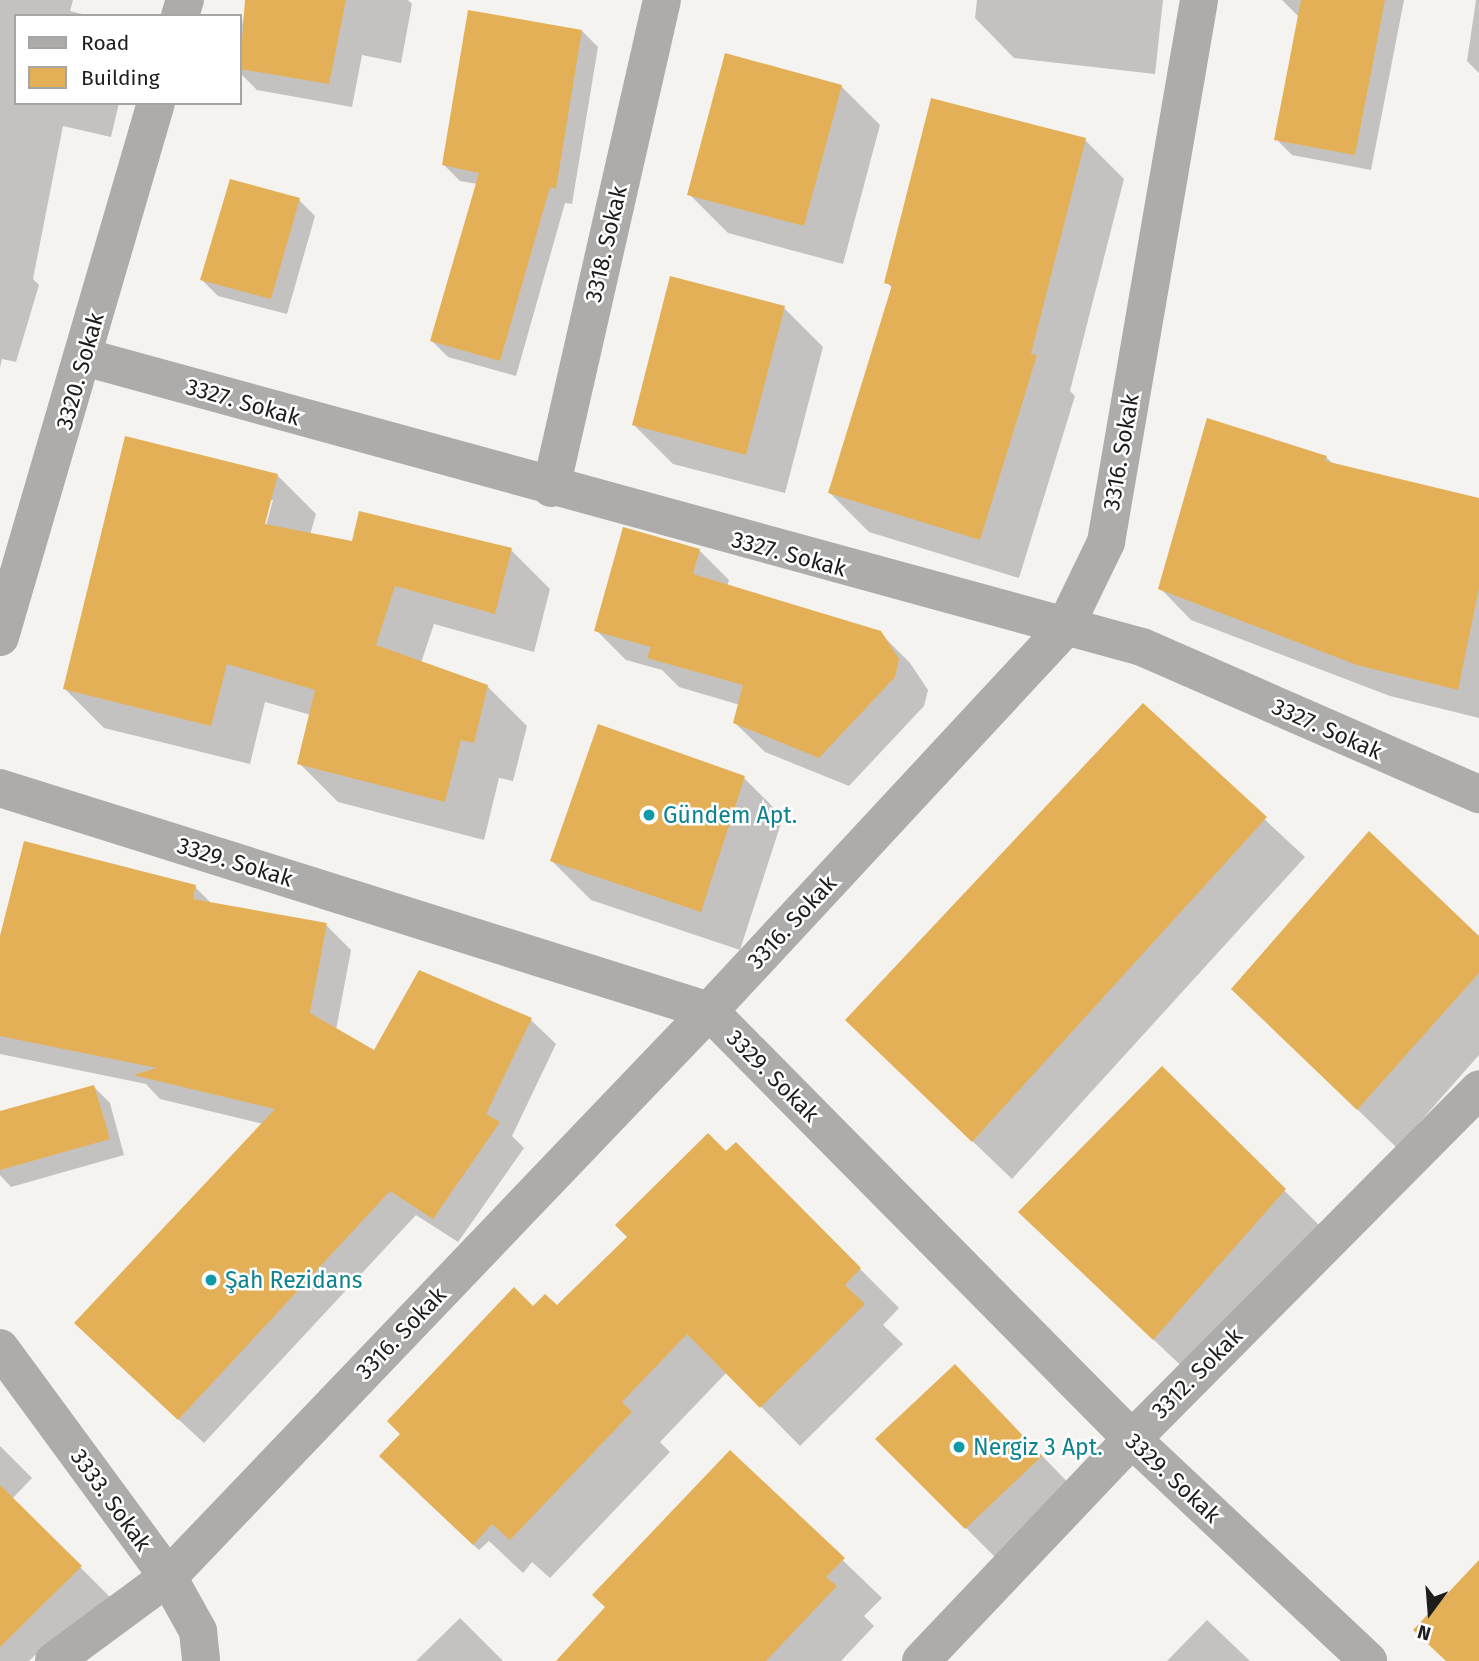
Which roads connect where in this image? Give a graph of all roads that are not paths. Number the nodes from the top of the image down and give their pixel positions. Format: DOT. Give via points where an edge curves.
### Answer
graph roads {
  1 [pos="662,0"];
  2 [pos="1199,0"];
  3 [pos="155,105"];
  4 [pos="84,357"];
  5 [pos="551,488"];
  6 [pos="1064,629"];
  7 [pos="0,637"];
  8 [pos="0,788"];
  9 [pos="1479,794"];
  10 [pos="709,1011"];
  11 [pos="1479,1089"];
  12 [pos="0,1348"];
  13 [pos="1132,1439"];
  14 [pos="168,1577"];
  15 [pos="54,1661"];
  16 [pos="201,1661"];
  17 [pos="922,1661"];
  18 [pos="1368,1661"];
  1 -- 5 [label="street, 3318. Sokak"];
  2 -- 6 [label="street, 3316. Sokak" via="1106,542"];
  3 -- 4 [label="street, 3320. Sokak"];
  4 -- 5 [label="street, 3327. Sokak"];
  4 -- 7 [label="street, 3320. Sokak"];
  5 -- 6 [label="street, 3327. Sokak"];
  6 -- 9 [label="street, 3327. Sokak" via="1142,647"];
  6 -- 10 [label="street, 3316. Sokak"];
  8 -- 10 [label="street, 3329. Sokak"];
  10 -- 13 [label="street, 3329. Sokak"];
  10 -- 14 [label="street, 3316. Sokak"];
  11 -- 13 [label="street, 3312. Sokak"];
  12 -- 14 [label="street, 3333. Sokak"];
  13 -- 17 [label="street, 3312. Sokak"];
  13 -- 18 [label="street, 3329. Sokak"];
  14 -- 15 [label="street, 3316. Sokak"];
  14 -- 16 [label="street, 3333. Sokak" via="198,1631"];
}
